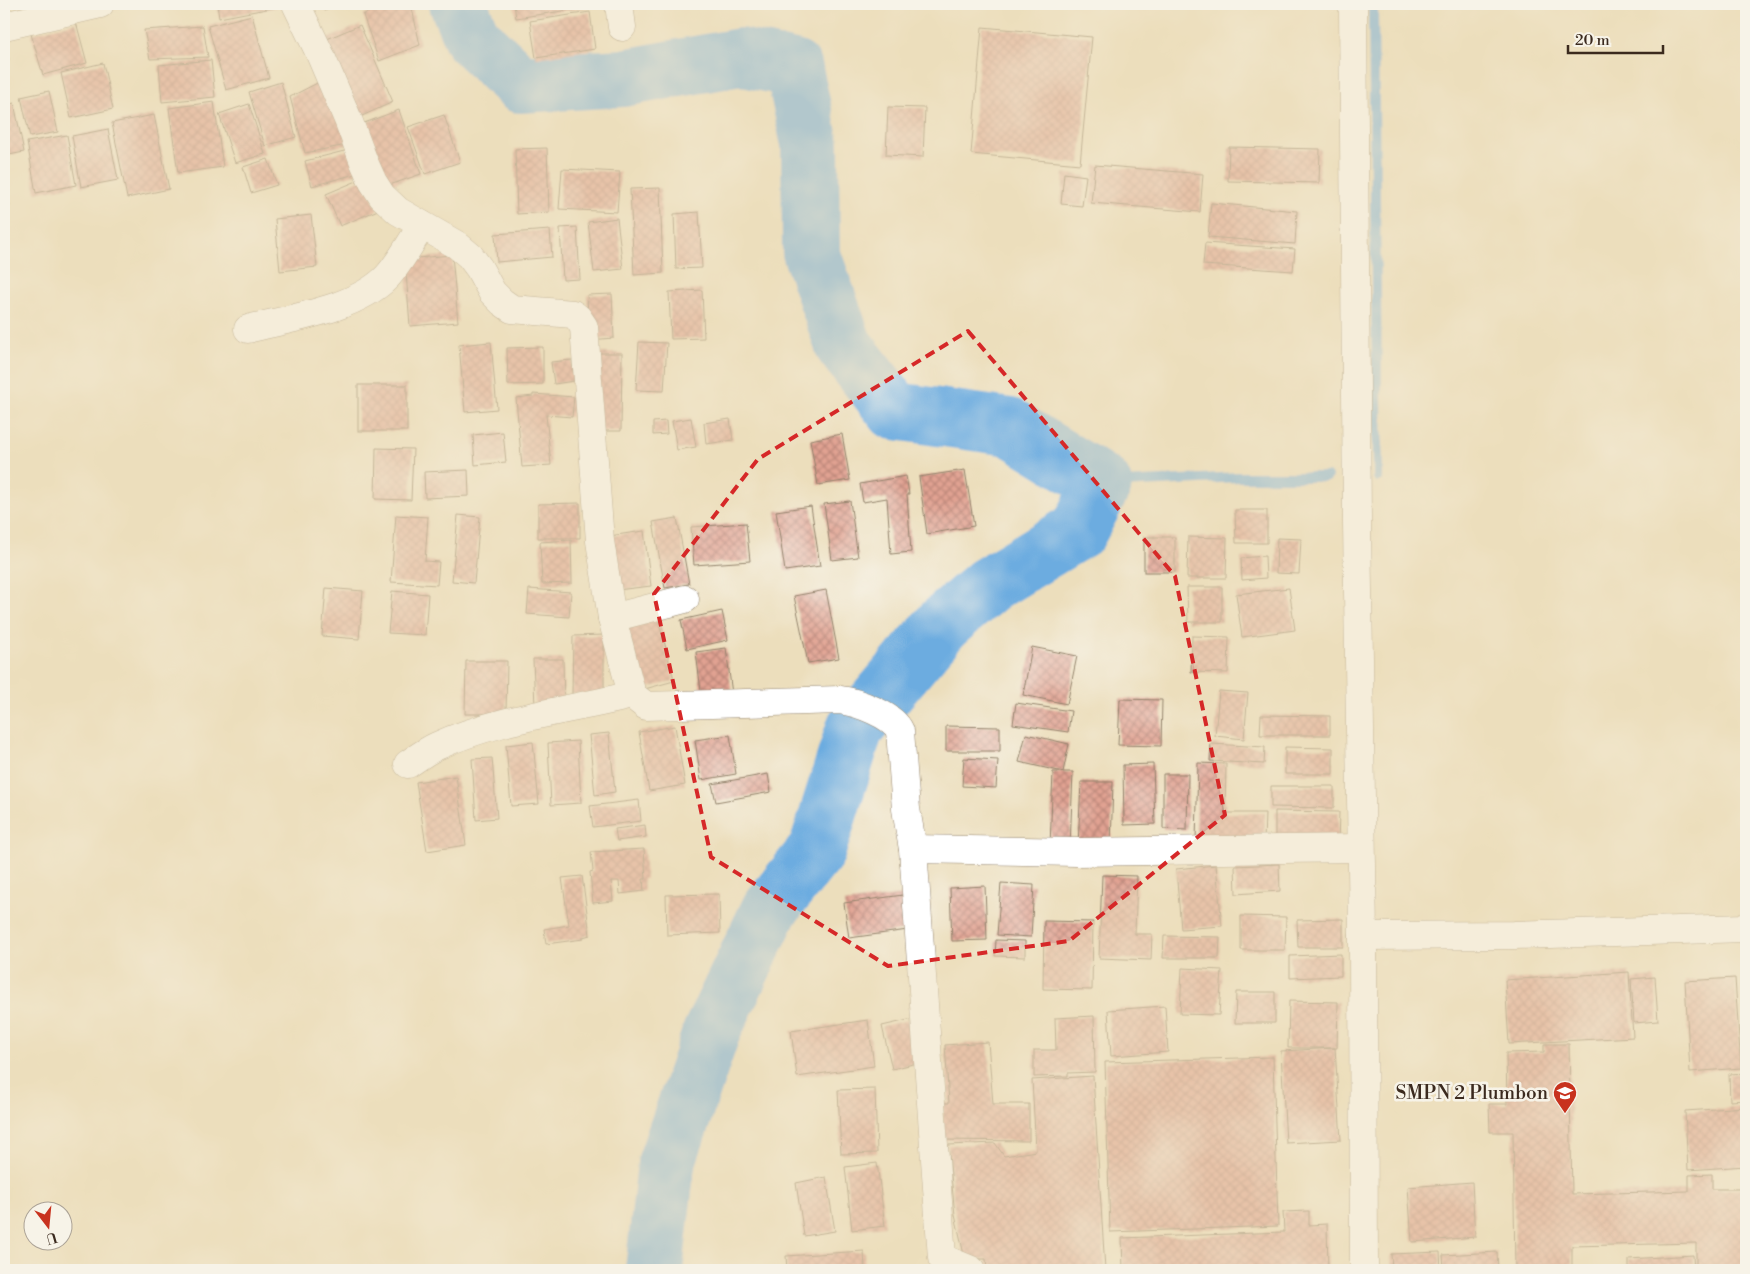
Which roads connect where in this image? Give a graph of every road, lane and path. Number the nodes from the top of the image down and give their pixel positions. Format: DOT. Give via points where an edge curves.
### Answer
graph roads {
  1 [pos="100,4"];
  2 [pos="296,4"];
  3 [pos="1353,4"];
  4 [pos="4,26"];
  5 [pos="422,225"];
  6 [pos="248,329"];
  7 [pos="685,599"];
  8 [pos="612,618"];
  9 [pos="632,695"];
  10 [pos="408,764"];
  11 [pos="1361,848"];
  12 [pos="913,850"];
  13 [pos="1746,928"];
  14 [pos="1363,936"];
  15 [pos="971,1270"];
  16 [pos="1364,1270"];
  1 -- 4 [label="street"];
  2 -- 5 [label="street" via="373,182 398,211"];
  3 -- 11 [label="street"];
  5 -- 6 [label="street" via="388,276 371,291 345,304"];
  5 -- 8 [label="street" via="470,256 492,292 512,309 573,314 584,327 600,541"];
  7 -- 8 [label="street"];
  8 -- 9 [label="street"];
  9 -- 10 [label="street" via="475,732 436,746"];
  9 -- 12 [label="street" via="646,706 840,700 888,718 898,726 901,737 906,809"];
  11 -- 12 [label="street" via="1076,852"];
  11 -- 14 [label="street"];
  12 -- 15 [label="street" via="942,1258"];
  13 -- 14 [label="street"];
  14 -- 16 [label="street"];
}
